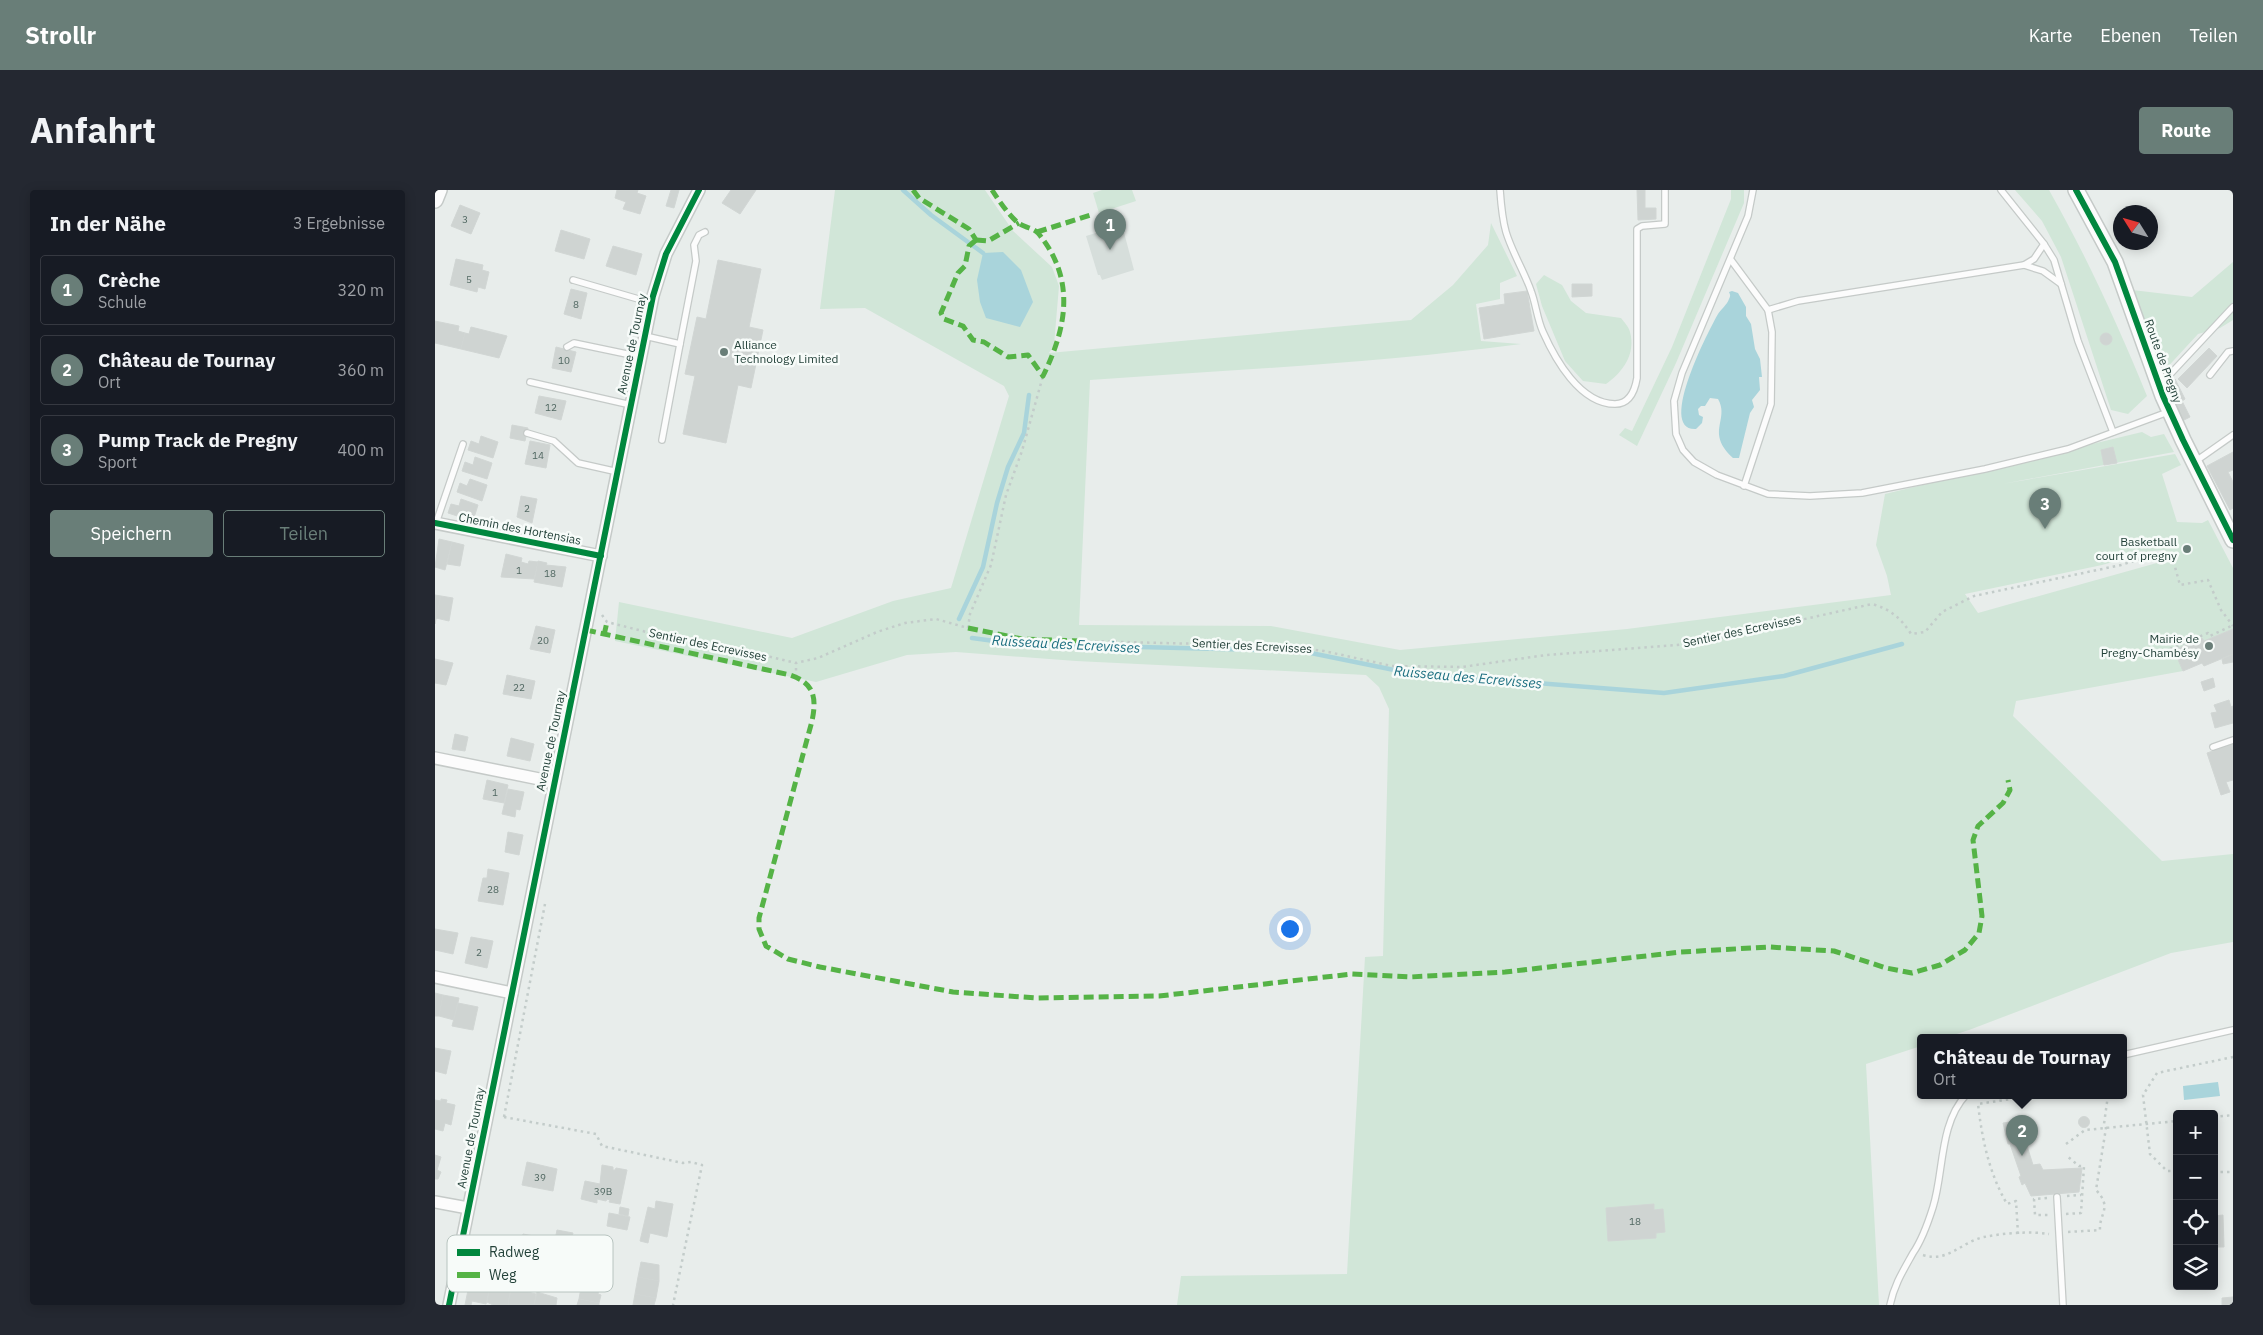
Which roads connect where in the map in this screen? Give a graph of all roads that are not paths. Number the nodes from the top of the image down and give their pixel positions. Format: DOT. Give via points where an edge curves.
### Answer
graph roads {
  1 [pos="699,190"];
  2 [pos="1501,190"];
  3 [pos="1665,190"];
  4 [pos="1753,190"];
  5 [pos="2001,190"];
  6 [pos="2076,190"];
  7 [pos="705,232"];
  8 [pos="2044,244"];
  9 [pos="1731,260"];
  10 [pos="2024,265"];
  11 [pos="573,280"];
  12 [pos="2061,284"];
  13 [pos="652,302"];
  14 [pos="2233,307"];
  15 [pos="1768,310"];
  16 [pos="645,336"];
  17 [pos="680,344"];
  18 [pos="567,347"];
  19 [pos="2233,351"];
  20 [pos="641,357"];
  21 [pos="2210,374"];
  22 [pos="531,382"];
  23 [pos="2160,385"];
  24 [pos="631,406"];
  25 [pos="2170,411"];
  26 [pos="2113,432"];
  27 [pos="527,433"];
  28 [pos="2233,436"];
  29 [pos="662,440"];
  30 [pos="463,444"];
  31 [pos="2194,462"];
  32 [pos="618,472"];
  33 [pos="1744,486"];
  34 [pos="435,523"];
  35 [pos="2233,540"];
  36 [pos="601,556"];
  37 [pos="2233,740"];
  38 [pos="2213,747"];
  39 [pos="435,758"];
  40 [pos="554,782"];
  41 [pos="435,977"];
  42 [pos="512,993"];
  43 [pos="2233,1030"];
  44 [pos="2127,1054"];
  45 [pos="1962,1099"];
  46 [pos="2057,1197"];
  47 [pos="435,1202"];
  48 [pos="468,1208"];
  49 [pos="463,1235"];
  50 [pos="452,1292"];
  51 [pos="449,1305"];
  52 [pos="1889,1305"];
  53 [pos="2063,1305"];
  1 -- 13 [label="street, Avenue de Tournay" via="666,254"];
  2 -- 3 [label="lane" via="1506,232 1537,305 1542,330 1563,368 1578,386 1609,404 1628,400 1636,389 1637,229 1665,224"];
  4 -- 9 [label="lane" via="1749,216"];
  5 -- 8 [label="lane"];
  6 -- 23 [label="street, Route de Pregny" via="2115,262"];
  7 -- 17 [label="lane" via="699,235 695,245 696,261"];
  8 -- 10 [label="lane" via="2034,259"];
  8 -- 12 [label="lane"];
  9 -- 15 [label="lane"];
  9 -- 33 [label="lane" via="1682,373 1673,411 1676,434 1689,458 1705,469"];
  10 -- 12 [label="lane" via="2037,268"];
  10 -- 15 [label="lane" via="1798,301"];
  11 -- 13 [label="lane"];
  12 -- 26 [label="lane" via="2078,341"];
  13 -- 16 [label="street, Avenue de Tournay"];
  14 -- 23 [label="lane"];
  15 -- 33 [label="lane" via="1772,332 1771,404"];
  16 -- 17 [label="lane"];
  16 -- 20 [label="street, Avenue de Tournay"];
  17 -- 29 [label="lane"];
  18 -- 20 [label="lane" via="575,343"];
  19 -- 21 [label="lane" via="2228,352"];
  20 -- 24 [label="street, Avenue de Tournay"];
  22 -- 24 [label="lane"];
  23 -- 25 [label="street, Route de Pregny"];
  24 -- 32 [label="street, Avenue de Tournay"];
  25 -- 26 [label="lane"];
  25 -- 31 [label="street, Route de Pregny"];
  26 -- 33 [label="lane" via="2068,449 1862,493 1785,496"];
  27 -- 32 [label="lane" via="554,441 578,463"];
  28 -- 31 [label="lane"];
  30 -- 34 [label="lane"];
  31 -- 35 [label="street, Route de Pregny"];
  32 -- 36 [label="street, Avenue de Tournay"];
  34 -- 36 [label="street, Chemin des Hortensias"];
  36 -- 40 [label="street, Avenue de Tournay"];
  37 -- 38 [label="lane"];
  39 -- 40 [label="street"];
  40 -- 42 [label="street, Avenue de Tournay"];
  41 -- 42 [label="street"];
  42 -- 48 [label="street, Avenue de Tournay"];
  43 -- 44 [label="lane"];
  45 -- 52 [label="lane" via="1952,1119 1933,1206 1914,1252 1895,1284"];
  46 -- 53 [label="lane"];
  47 -- 48 [label="street"];
  48 -- 49 [label="street, Avenue de Tournay"];
  50 -- 51 [label="street, Avenue de Tournay"];
}
